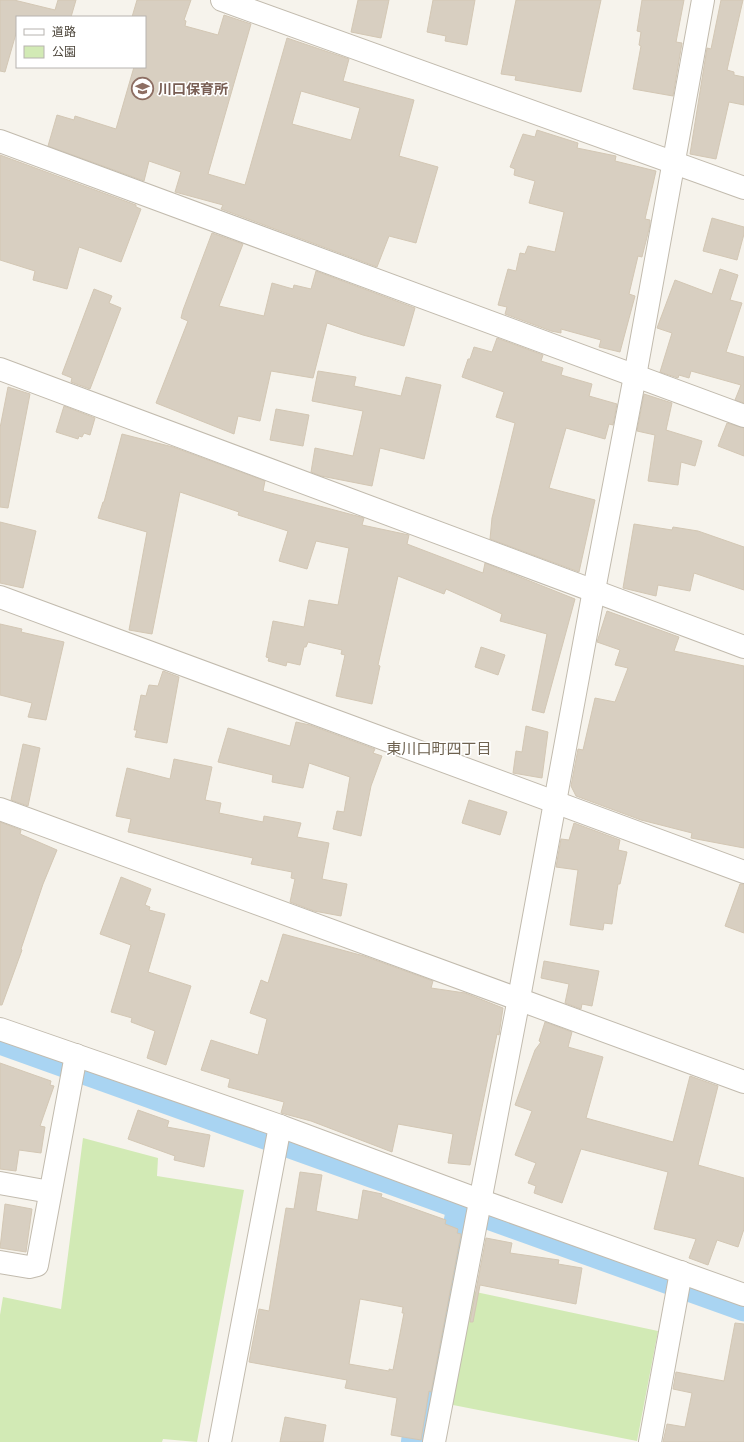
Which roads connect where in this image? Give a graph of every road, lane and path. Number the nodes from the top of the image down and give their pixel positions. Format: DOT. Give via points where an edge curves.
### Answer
graph roads {
  1 [pos="222,0"];
  2 [pos="703,0"];
  3 [pos="0,141"];
  4 [pos="674,162"];
  5 [pos="744,188"];
  6 [pos="0,369"];
  7 [pos="635,376"];
  8 [pos="744,416"];
  9 [pos="594,590"];
  10 [pos="0,597"];
  11 [pos="744,647"];
  12 [pos="555,802"];
  13 [pos="0,809"];
  14 [pos="744,872"];
  15 [pos="519,998"];
  16 [pos="0,1029"];
  17 [pos="76,1056"];
  18 [pos="744,1082"];
  19 [pos="280,1126"];
  20 [pos="0,1183"];
  21 [pos="50,1192"];
  22 [pos="479,1200"];
  23 [pos="0,1262"];
  24 [pos="681,1272"];
  25 [pos="744,1295"];
  26 [pos="220,1442"];
  27 [pos="434,1442"];
  28 [pos="650,1442"];
  1 -- 4 [label="street"];
  2 -- 4 [label="street"];
  3 -- 7 [label="street"];
  4 -- 5 [label="street"];
  4 -- 7 [label="street"];
  6 -- 9 [label="street"];
  7 -- 8 [label="street"];
  7 -- 9 [label="street"];
  9 -- 11 [label="street"];
  9 -- 12 [label="street"];
  10 -- 12 [label="street"];
  12 -- 14 [label="street"];
  12 -- 15 [label="street"];
  13 -- 15 [label="street"];
  15 -- 18 [label="street"];
  15 -- 22 [label="street"];
  16 -- 17 [label="street"];
  17 -- 19 [label="street"];
  17 -- 21 [label="street"];
  19 -- 22 [label="street"];
  19 -- 26 [label="street"];
  20 -- 21 [label="street"];
  21 -- 23 [label="street" via="37,1265 29,1268"];
  22 -- 24 [label="street"];
  22 -- 27 [label="street"];
  24 -- 25 [label="street"];
  24 -- 28 [label="street"];
}
